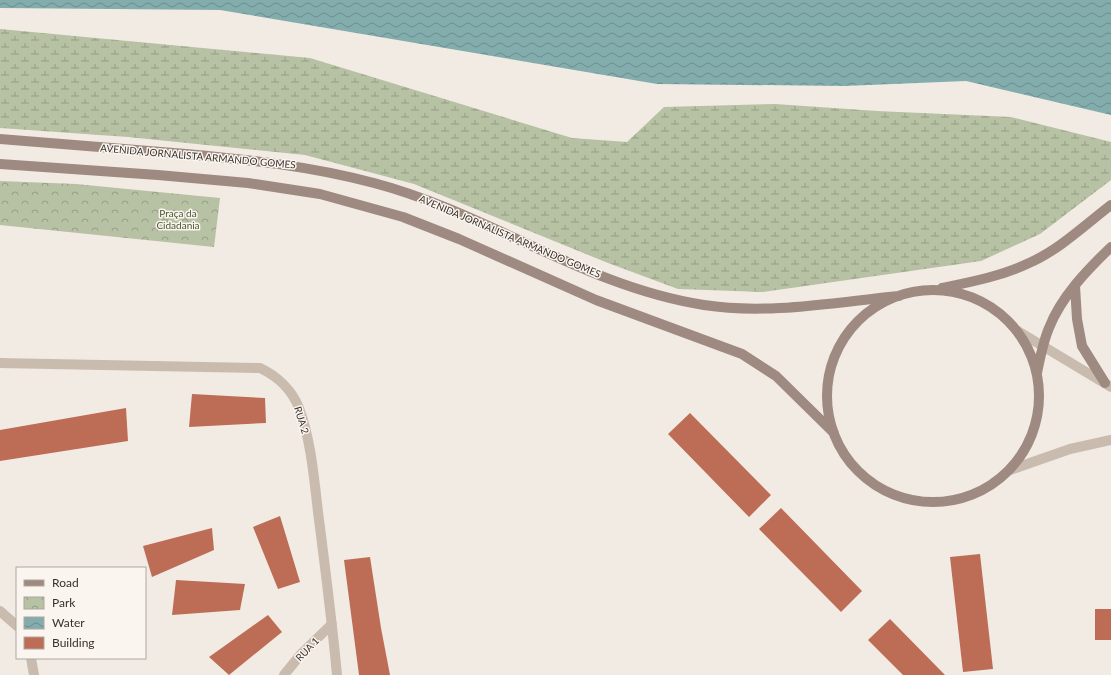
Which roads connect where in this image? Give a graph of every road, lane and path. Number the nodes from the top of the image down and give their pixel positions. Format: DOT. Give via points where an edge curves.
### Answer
graph roads {
  1 [pos="0,139"];
  2 [pos="0,164"];
  3 [pos="1111,205"];
  4 [pos="1111,247"];
  5 [pos="1075,286"];
  6 [pos="933,290"];
  7 [pos="899,296"];
  8 [pos="1016,330"];
  9 [pos="1043,346"];
  10 [pos="0,363"];
  11 [pos="1037,375"];
  12 [pos="1108,385"];
  13 [pos="834,433"];
  14 [pos="1111,440"];
  15 [pos="1010,470"];
  16 [pos="0,611"];
  17 [pos="332,624"];
  18 [pos="16,625"];
  19 [pos="31,659"];
  20 [pos="34,675"];
  21 [pos="284,675"];
  22 [pos="337,675"];
  1 -- 7 [label="main road, AVENIDA JORNALISTA ARMANDO GOMES" via="244,159 311,168 374,183 429,200 631,287 707,306 777,307"];
  2 -- 13 [label="main road" via="158,174 248,183 320,194 403,217 596,300 742,354 776,376"];
  3 -- 6 [label="main road" via="1045,255 1030,263 1003,273"];
  4 -- 5 [label="main road"];
  5 -- 9 [label="main road" via="1049,327"];
  5 -- 12 [label="main road" via="1082,346"];
  6 -- 7 [label="main road"];
  6 -- 8 [label="main road" via="959,293 978,300 994,310"];
  7 -- 13 [label="main road" via="866,314 854,325 838,349 829,374 828,390 828,407"];
  8 -- 9 [label="street"];
  8 -- 11 [label="main road" via="1030,355"];
  9 -- 11 [label="main road"];
  9 -- 12 [label="street"];
  10 -- 17 [label="street, RUA 2" via="260,368 273,374 292,394 308,441"];
  11 -- 15 [label="main road" via="1039,402 1036,421 1028,443"];
  13 -- 15 [label="main road" via="843,451 868,479 881,489 909,499 932,502 960,499 989,487"];
  14 -- 15 [label="street" via="1070,449"];
  16 -- 18 [label="street"];
  17 -- 21 [label="street, RUA 1"];
  17 -- 22 [label="street, RUA 2"];
  19 -- 20 [label="street"];
}
